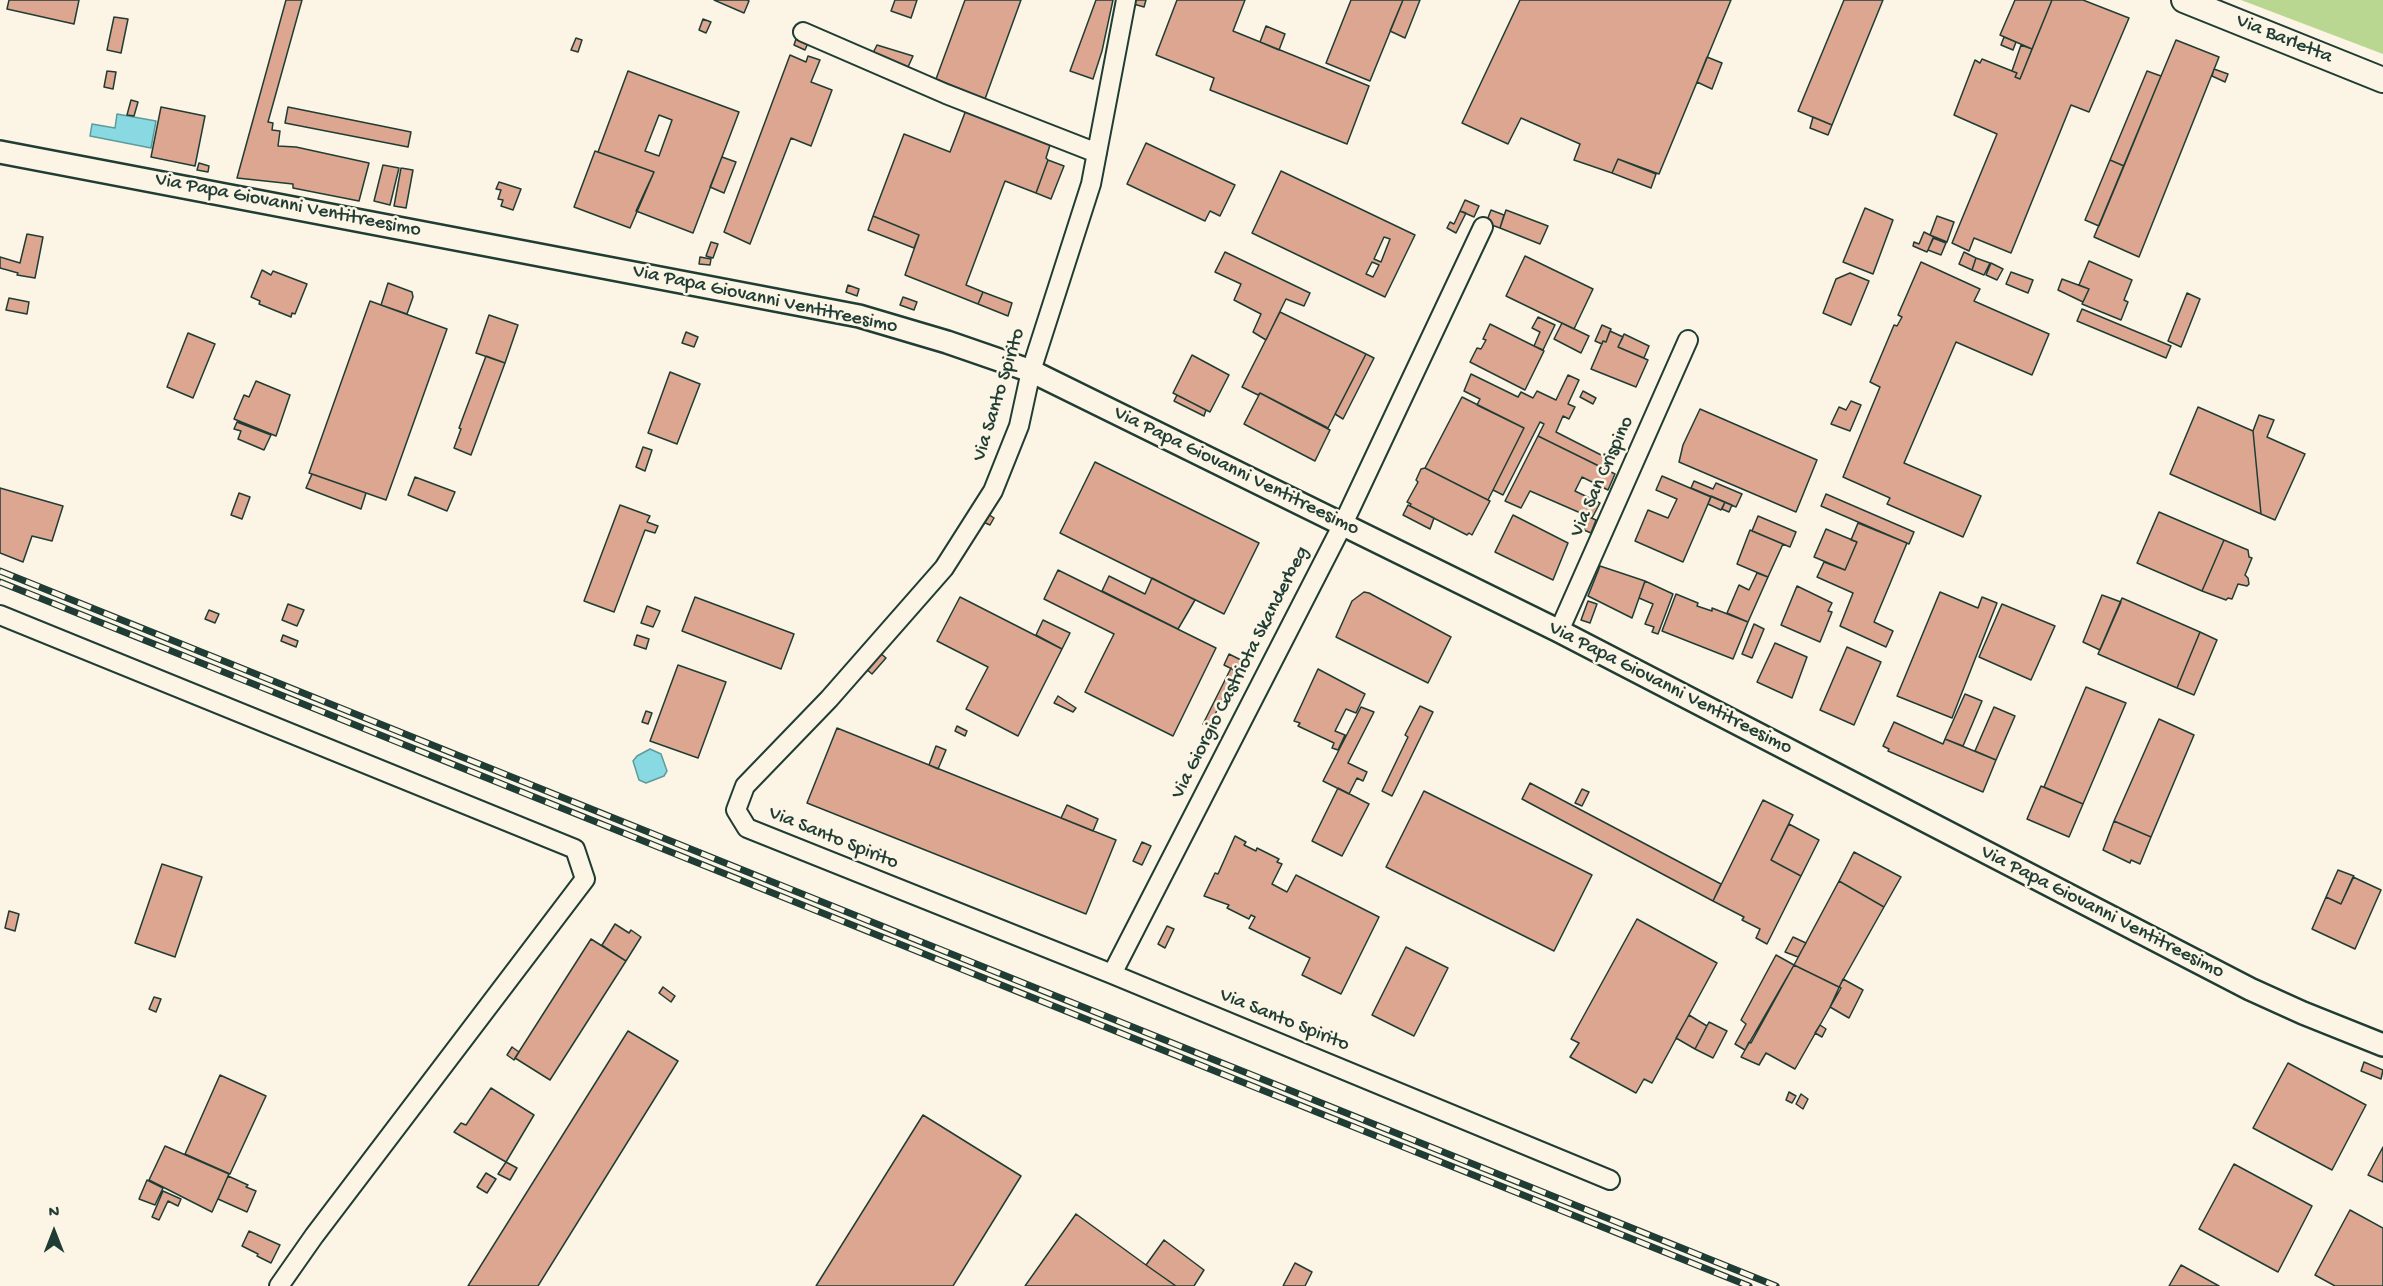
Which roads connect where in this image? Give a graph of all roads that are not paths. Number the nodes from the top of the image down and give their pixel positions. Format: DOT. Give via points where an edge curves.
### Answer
graph roads {
  1 [pos="1126,0"];
  2 [pos="2184,0"];
  3 [pos="803,32"];
  4 [pos="2383,80"];
  5 [pos="0,152"];
  6 [pos="1097,153"];
  7 [pos="1484,227"];
  8 [pos="1688,340"];
  9 [pos="1030,371"];
  10 [pos="1343,524"];
  11 [pos="0,615"];
  12 [pos="1559,632"];
  13 [pos="1112,974"];
  14 [pos="2383,1045"];
  15 [pos="1610,1180"];
  16 [pos="279,1286"];
  1 -- 6 [label="street, Via Santo Spirito"];
  2 -- 4 [label="main road, Via Barletta"];
  3 -- 6 [label="street"];
  5 -- 9 [label="street, Via Papa Giovanni Ventitreesimo" via="859,316"];
  6 -- 9 [label="street, Via Santo Spirito" via="1091,184"];
  7 -- 10 [label="street, Via Giorgio Castriota Skanderbeg"];
  8 -- 12 [label="street, Via San Crispino"];
  9 -- 10 [label="street, Via Papa Giovanni Ventitreesimo"];
  9 -- 13 [label="street, Via Santo Spirito" via="1019,426 993,491 944,568 829,699 745,786 736,810 747,828"];
  10 -- 12 [label="street, Via Papa Giovanni Ventitreesimo"];
  10 -- 13 [label="street, Via Giorgio Castriota Skanderbeg"];
  11 -- 16 [label="street" via="575,849 585,879"];
  12 -- 14 [label="street, Via Papa Giovanni Ventitreesimo" via="2250,989"];
  13 -- 15 [label="street, Via Santo Spirito"];
}
